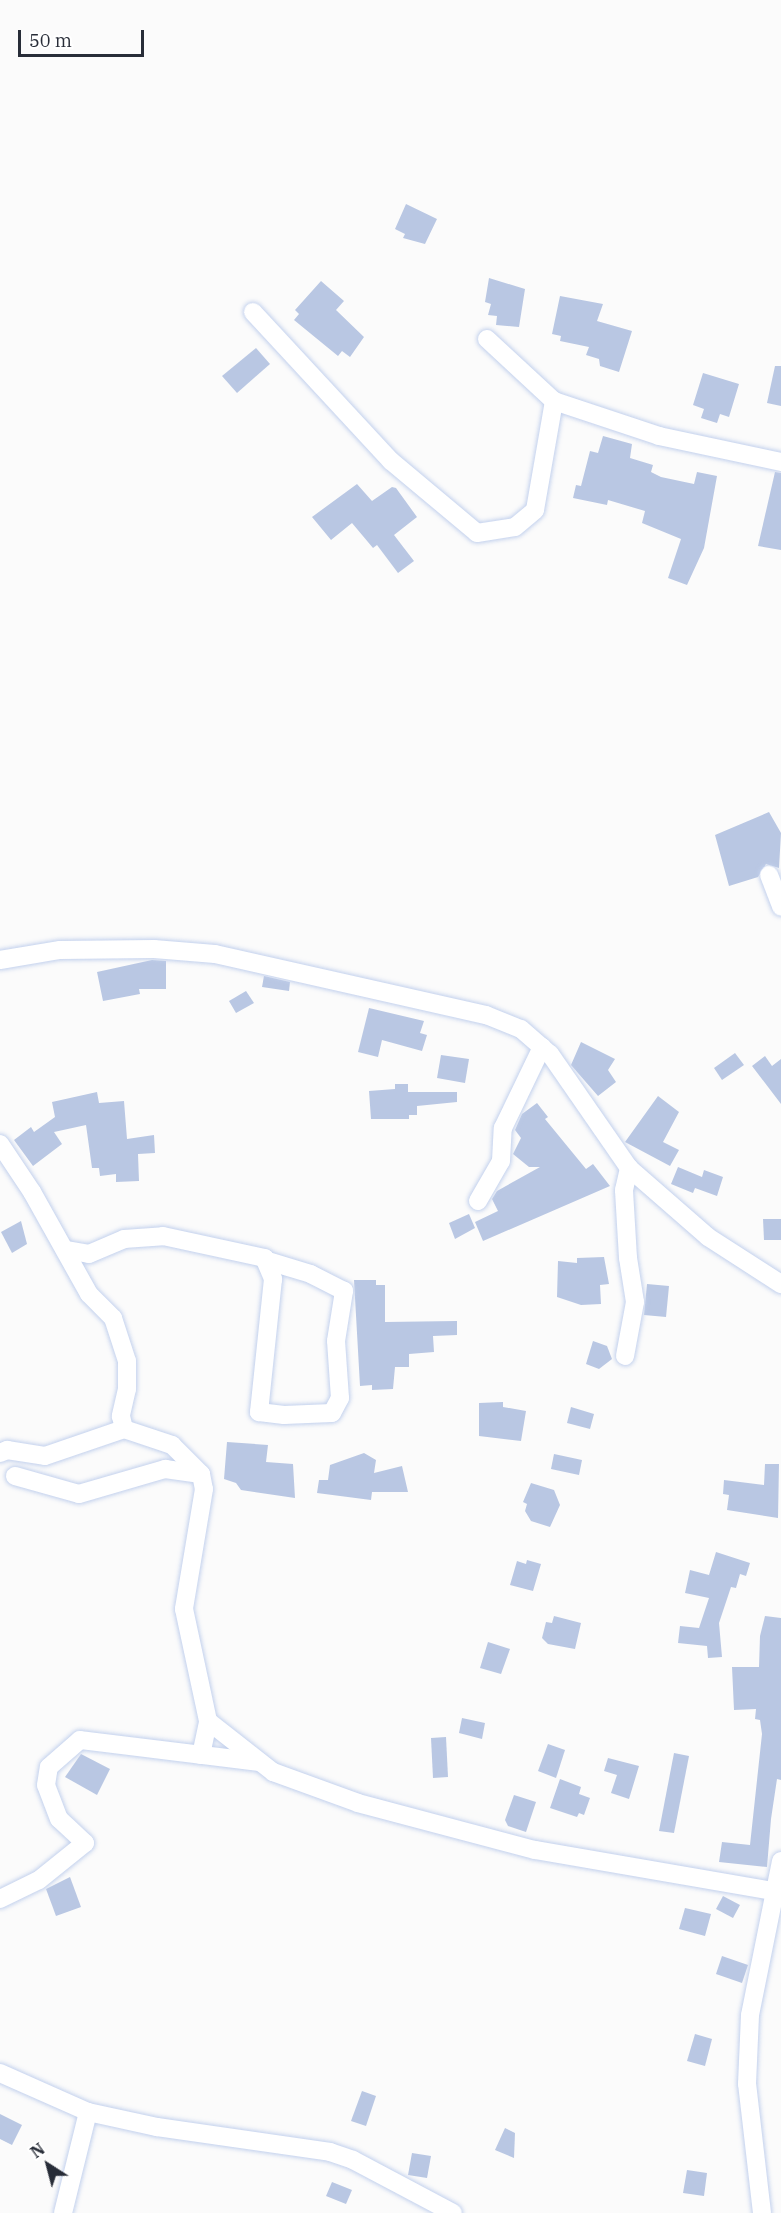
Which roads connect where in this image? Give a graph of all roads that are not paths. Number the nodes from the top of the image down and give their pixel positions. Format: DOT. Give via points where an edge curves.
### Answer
graph roads {
  1 [pos="253,312"];
  2 [pos="487,339"];
  3 [pos="554,401"];
  4 [pos="781,462"];
  5 [pos="769,875"];
  6 [pos="781,907"];
  7 [pos="0,960"];
  8 [pos="542,1047"];
  9 [pos="0,1144"];
  10 [pos="629,1168"];
  11 [pos="478,1201"];
  12 [pos="67,1250"];
  13 [pos="265,1260"];
  14 [pos="781,1284"];
  15 [pos="626,1356"];
  16 [pos="124,1429"];
  17 [pos="0,1453"];
  18 [pos="45,1456"];
  19 [pos="201,1474"];
  20 [pos="8,1480"];
  21 [pos="208,1721"];
  22 [pos="201,1755"];
  23 [pos="261,1762"];
  24 [pos="780,1868"];
  25 [pos="773,1891"];
  26 [pos="0,1899"];
  27 [pos="0,2073"];
  28 [pos="88,2112"];
  29 [pos="63,2213"];
  30 [pos="453,2213"];
  31 [pos="762,2213"];
  1 -- 3 [label="street" via="391,461 477,533 516,527 534,510"];
  2 -- 3 [label="street"];
  3 -- 4 [label="street" via="659,436"];
  5 -- 6 [label="street"];
  7 -- 8 [label="street" via="60,950 154,949 215,954 486,1016 521,1029"];
  8 -- 10 [label="street" via="579,1092"];
  8 -- 11 [label="street" via="503,1128 501,1161"];
  9 -- 12 [label="street"];
  10 -- 14 [label="street" via="708,1237"];
  10 -- 15 [label="street" via="624,1190 635,1302"];
  12 -- 13 [label="street" via="89,1254 124,1239 163,1236 235,1249"];
  12 -- 16 [label="street" via="89,1294 113,1318 127,1360 127,1389 121,1416"];
  13 -- 13 [label="street" via="273,1280 259,1412 332,1413 340,1398 336,1341 344,1291 311,1274"];
  16 -- 18 [label="street"];
  16 -- 19 [label="street" via="172,1445"];
  17 -- 18 [label="street" via="7,1450"];
  18 -- 20 [label="street"];
  19 -- 20 [label="street" via="165,1469 80,1494"];
  19 -- 21 [label="street" via="204,1489 184,1609"];
  21 -- 22 [label="street"];
  21 -- 23 [label="street"];
  22 -- 23 [label="street"];
  22 -- 26 [label="street" via="80,1740 62,1752 48,1767 46,1785 59,1819 85,1843 39,1880"];
  23 -- 25 [label="street" via="273,1772 358,1803 478,1835 612,1865"];
  24 -- 25 [label="street"];
  25 -- 31 [label="street" via="750,2015 747,2084"];
  27 -- 28 [label="street"];
  28 -- 29 [label="street"];
  28 -- 30 [label="street" via="157,2127 330,2152 353,2160"];
}
